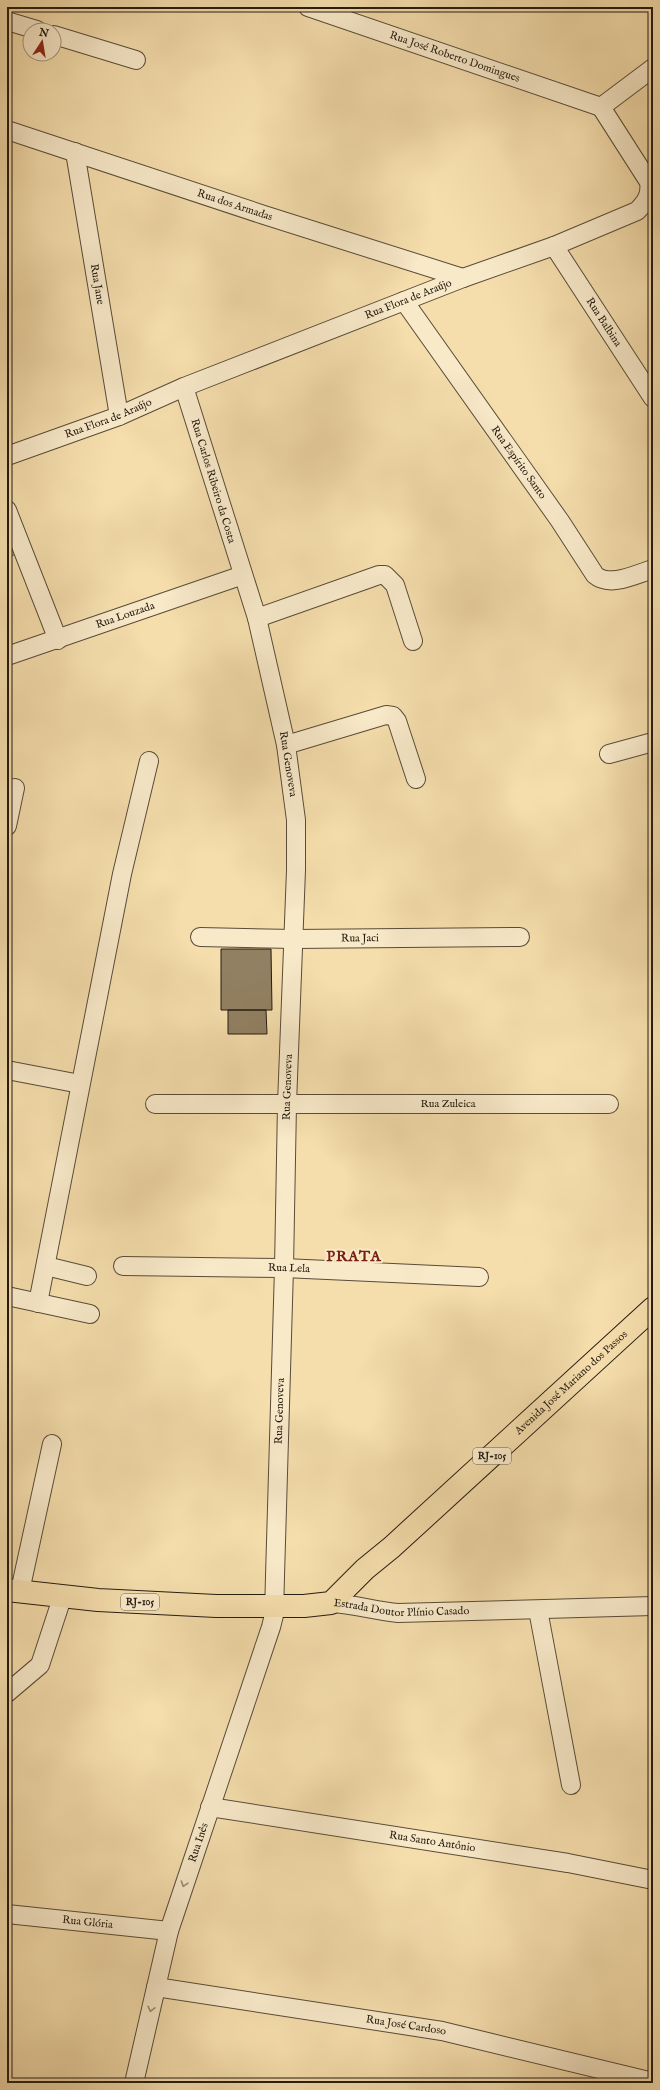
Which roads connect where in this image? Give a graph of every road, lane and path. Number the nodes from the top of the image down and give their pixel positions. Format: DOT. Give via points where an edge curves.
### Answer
graph roads {
  1 [pos="308,7"];
  2 [pos="7,21"];
  3 [pos="22,26"];
  4 [pos="62,37"];
  5 [pos="136,60"];
  6 [pos="653,68"];
  7 [pos="601,107"];
  8 [pos="7,130"];
  9 [pos="75,152"];
  10 [pos="554,246"];
  11 [pos="463,278"];
  12 [pos="404,301"];
  13 [pos="184,387"];
  14 [pos="653,398"];
  15 [pos="119,416"];
  16 [pos="7,456"];
  17 [pos="7,510"];
  18 [pos="653,569"];
  19 [pos="243,575"];
  20 [pos="257,618"];
  21 [pos="58,640"];
  22 [pos="413,641"];
  23 [pos="7,656"];
  24 [pos="653,742"];
  25 [pos="286,745"];
  26 [pos="609,754"];
  27 [pos="149,760"];
  28 [pos="416,779"];
  29 [pos="15,788"];
  30 [pos="7,826"];
  31 [pos="520,936"];
  32 [pos="200,937"];
  33 [pos="294,939"];
  34 [pos="7,1070"];
  35 [pos="80,1084"];
  36 [pos="155,1104"];
  37 [pos="287,1104"];
  38 [pos="609,1104"];
  39 [pos="46,1266"];
  40 [pos="123,1266"];
  41 [pos="284,1268"];
  42 [pos="87,1276"];
  43 [pos="478,1277"];
  44 [pos="7,1296"];
  45 [pos="38,1303"];
  46 [pos="653,1308"];
  47 [pos="90,1314"];
  48 [pos="52,1444"];
  49 [pos="13,1591"];
  50 [pos="63,1596"];
  51 [pos="331,1603"];
  52 [pos="274,1606"];
  53 [pos="653,1606"];
  54 [pos="538,1610"];
  55 [pos="7,1692"];
  56 [pos="571,1786"];
  57 [pos="210,1807"];
  58 [pos="653,1880"];
  59 [pos="7,1914"];
  60 [pos="169,1931"];
  61 [pos="156,1987"];
  62 [pos="653,2082"];
  63 [pos="134,2083"];
  1 -- 7 [label="street, Rua José Roberto Domingues"];
  2 -- 3 [label="street"];
  4 -- 5 [label="street"];
  6 -- 7 [label="street"];
  7 -- 10 [label="street, Rua Flora de Araújo" via="649,182 649,195 637,211"];
  8 -- 9 [label="street, Rua dos Armadas"];
  9 -- 11 [label="street, Rua dos Armadas"];
  9 -- 15 [label="street, Rua Jane"];
  10 -- 11 [label="street, Rua Flora de Araújo"];
  10 -- 14 [label="street, Rua Balbina"];
  11 -- 12 [label="street, Rua Flora de Araújo"];
  12 -- 13 [label="street, Rua Flora de Araújo"];
  12 -- 18 [label="street, Rua Espírito Santo" via="560,521 595,575 600,580 612,581"];
  13 -- 15 [label="street, Rua Flora de Araújo"];
  13 -- 19 [label="street, Rua Carlos Ribeiro da Costa"];
  15 -- 16 [label="street, Rua Flora de Araújo"];
  17 -- 21 [label="street"];
  19 -- 20 [label="street, Rua Genoveva"];
  19 -- 21 [label="street, Rua Louzada"];
  20 -- 22 [label="street" via="354,583 384,575 395,585"];
  20 -- 25 [label="street, Rua Genoveva"];
  21 -- 23 [label="street, Rua Louzada"];
  24 -- 26 [label="street"];
  25 -- 28 [label="street" via="390,715 397,721"];
  25 -- 33 [label="street, Rua Genoveva" via="296,820"];
  27 -- 35 [label="street" via="122,874"];
  29 -- 30 [label="street"];
  31 -- 33 [label="street, Rua Jaci"];
  32 -- 33 [label="street, Rua Jaci"];
  33 -- 37 [label="street, Rua Genoveva"];
  34 -- 35 [label="street"];
  35 -- 39 [label="street"];
  36 -- 37 [label="street, Rua Zuleica"];
  37 -- 38 [label="street, Rua Zuleica"];
  37 -- 41 [label="street, Rua Genoveva"];
  39 -- 42 [label="street"];
  39 -- 45 [label="street"];
  40 -- 41 [label="street, Rua Lela"];
  41 -- 43 [label="street, Rua Lela"];
  41 -- 52 [label="street, Rua Genoveva"];
  44 -- 45 [label="street"];
  45 -- 47 [label="street"];
  46 -- 51 [label="main road, Avenida José Mariano dos Passos / RJ-105"];
  48 -- 49 [label="street"];
  49 -- 50 [label="main road, Estrada Doutor Plínio Casado / RJ-105"];
  50 -- 52 [label="main road, Estrada Doutor Plínio Casado / RJ-105" via="216,1606"];
  50 -- 55 [label="street" via="40,1665"];
  51 -- 52 [label="main road, Estrada Doutor Plínio Casado / RJ-105"];
  51 -- 54 [label="street, Estrada Doutor Plínio Casado" via="345,1603 370,1610 398,1613"];
  52 -- 57 [label="street, Rua Inês" via="271,1627"];
  53 -- 54 [label="street, Estrada Doutor Plínio Casado"];
  54 -- 56 [label="street"];
  57 -- 58 [label="street, Rua Santo Antônio"];
  57 -- 60 [label="street, Rua Inês, one-way"];
  59 -- 60 [label="street, Rua Glória"];
  60 -- 61 [label="street, Rua Inês"];
  61 -- 62 [label="street, Rua José Cardoso" via="442,2031"];
  61 -- 63 [label="street, Rua Inês, one-way"];
}
